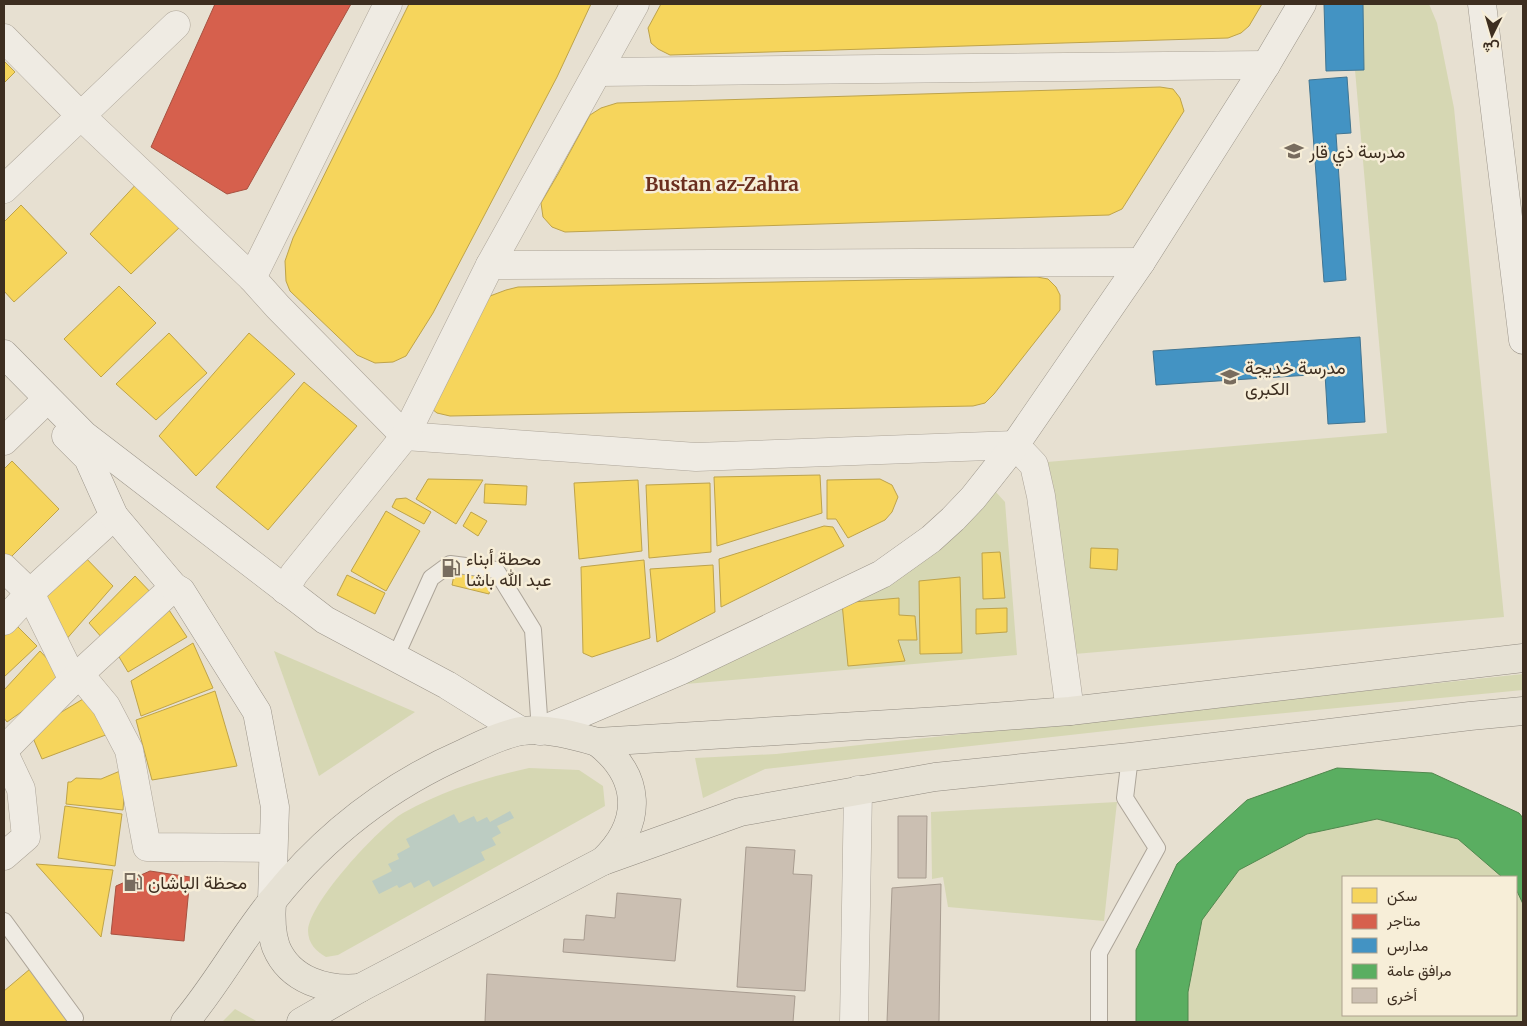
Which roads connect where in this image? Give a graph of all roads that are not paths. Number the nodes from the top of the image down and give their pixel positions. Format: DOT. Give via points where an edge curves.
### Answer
graph roads {
  1 [pos="388,4"];
  2 [pos="635,4"];
  3 [pos="1302,4"];
  4 [pos="1482,4"];
  5 [pos="176,25"];
  6 [pos="4,38"];
  7 [pos="1266,65"];
  8 [pos="598,72"];
  9 [pos="81,116"];
  10 [pos="4,189"];
  11 [pos="1141,262"];
  12 [pos="490,265"];
  13 [pos="252,278"];
  14 [pos="1523,340"];
  15 [pos="4,354"];
  16 [pos="4,372"];
  17 [pos="38,408"];
  18 [pos="405,436"];
  19 [pos="4,440"];
  20 [pos="1015,445"];
  21 [pos="114,516"];
  22 [pos="4,568"];
  23 [pos="174,587"];
  24 [pos="285,590"];
  25 [pos="30,593"];
  26 [pos="4,621"];
  27 [pos="395,658"];
  28 [pos="1523,658"];
  29 [pos="73,680"];
  30 [pos="1070,711"];
  31 [pos="1523,712"];
  32 [pos="1470,716"];
  33 [pos="1523,719"];
  34 [pos="531,731"];
  35 [pos="597,742"];
  36 [pos="4,752"];
  37 [pos="1130,757"];
  38 [pos="858,790"];
  39 [pos="273,848"];
  40 [pos="4,856"];
  41 [pos="603,861"];
  42 [pos="272,901"];
  43 [pos="4,921"];
  44 [pos="360,988"];
  45 [pos="75,1018"];
  46 [pos="185,1022"];
  47 [pos="301,1022"];
  48 [pos="854,1022"];
  49 [pos="1098,1022"];
  1 -- 13 [label="street"];
  2 -- 8 [label="street"];
  3 -- 7 [label="street"];
  4 -- 14 [label="street"];
  5 -- 9 [label="street"];
  6 -- 9 [label="street"];
  7 -- 8 [label="street"];
  7 -- 11 [label="street"];
  8 -- 12 [label="street"];
  9 -- 10 [label="street"];
  9 -- 13 [label="street"];
  11 -- 12 [label="street"];
  11 -- 20 [label="street"];
  12 -- 18 [label="street"];
  13 -- 18 [label="street"];
  15 -- 24 [label="street" via="84,435"];
  16 -- 17 [label="street"];
  17 -- 19 [label="street"];
  17 -- 21 [label="street" via="88,458"];
  18 -- 20 [label="street" via="696,457"];
  18 -- 24 [label="street" via="294,574"];
  20 -- 30 [label="street" via="1034,465 1041,496"];
  20 -- 34 [label="street" via="953,519 931,540 882,574 680,671"];
  21 -- 23 [label="street"];
  21 -- 25 [label="street"];
  22 -- 25 [label="street"];
  23 -- 29 [label="street"];
  23 -- 39 [label="street" via="181,591 257,712 275,807"];
  24 -- 27 [label="street" via="325,620"];
  25 -- 26 [label="street"];
  25 -- 29 [label="street"];
  27 -- 34 [label="street"];
  27 -- 34 [label="lane" via="431,578 450,564 496,570 533,630"];
  28 -- 30 [label="main road"];
  29 -- 36 [label="street"];
  29 -- 39 [label="street" via="82,676 106,706 129,750 147,847"];
  30 -- 35 [label="main road"];
  31 -- 32 [label="main road"];
  32 -- 33 [label="street"];
  32 -- 37 [label="main road"];
  34 -- 35 [label="main road" via="560,732"];
  34 -- 42 [label="main road" via="480,745 402,784 332,837"];
  35 -- 41 [label="main road" via="622,767 632,800 625,834"];
  36 -- 40 [label="street" via="21,789 26,837"];
  37 -- 38 [label="main road" via="934,777"];
  37 -- 49 [label="lane" via="1125,798 1157,848 1099,953"];
  38 -- 41 [label="main road" via="740,812"];
  38 -- 48 [label="street"];
  39 -- 42 [label="street"];
  41 -- 44 [label="main road"];
  42 -- 44 [label="main road" via="276,946 296,973 326,987"];
  42 -- 46 [label="main road"];
  43 -- 45 [label="lane"];
  44 -- 47 [label="main road"];
}
